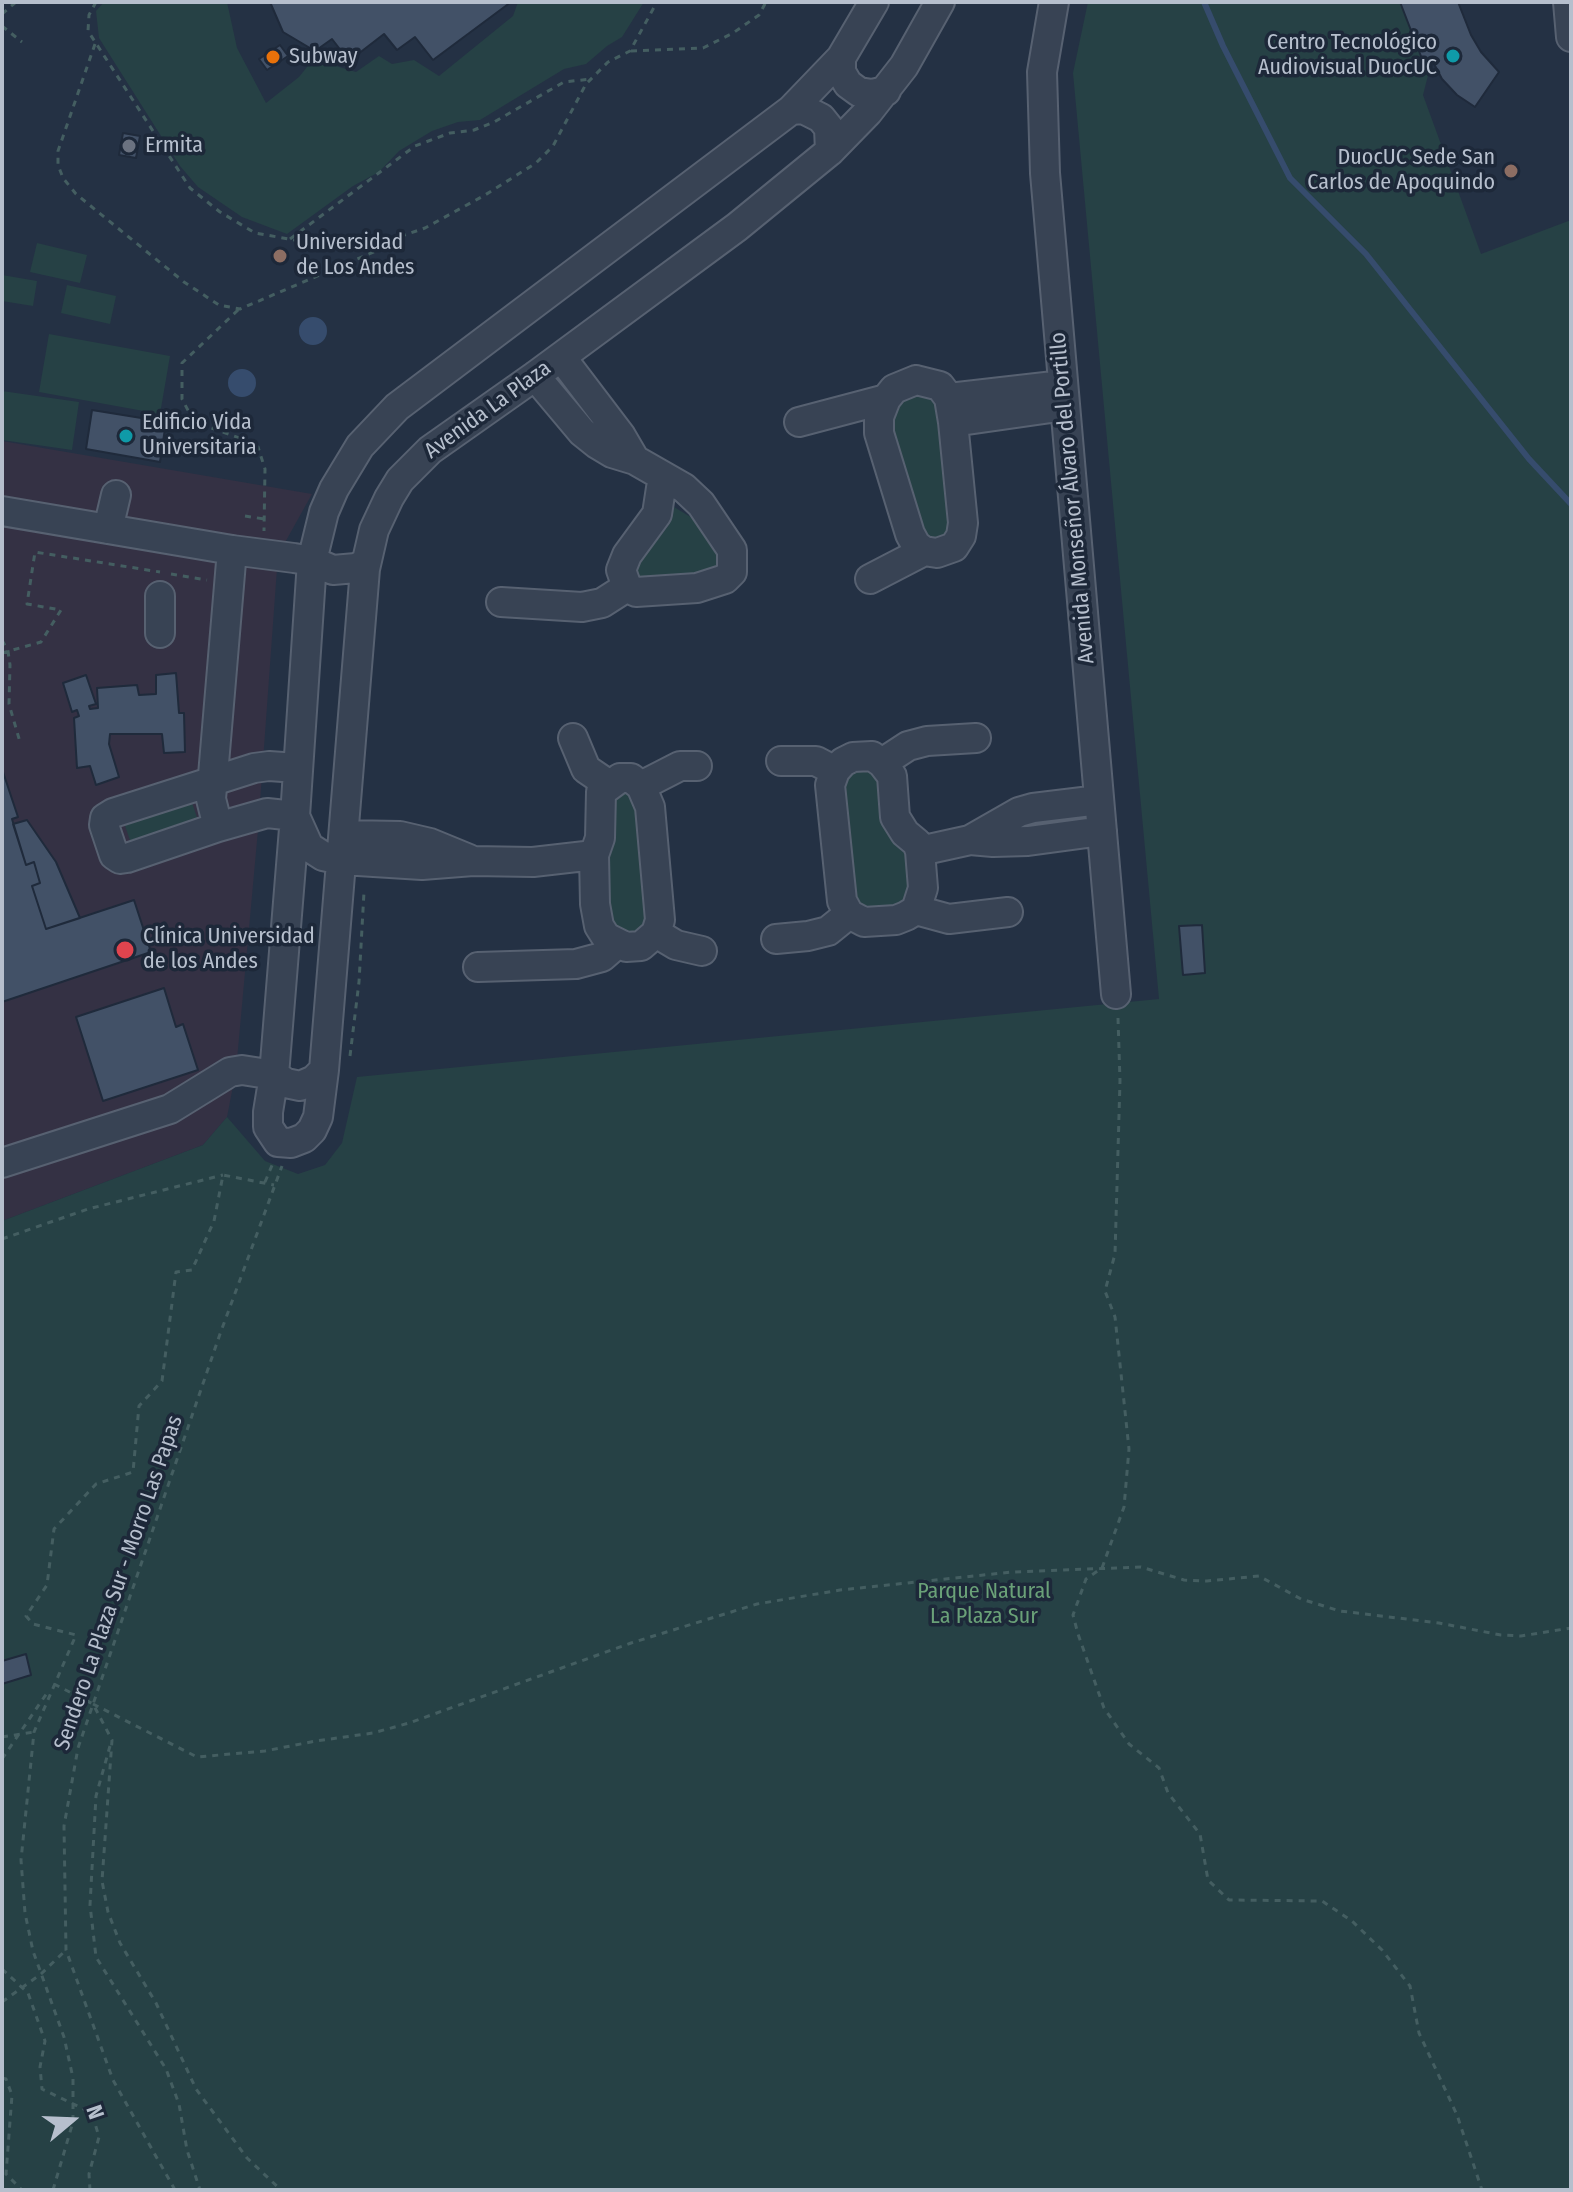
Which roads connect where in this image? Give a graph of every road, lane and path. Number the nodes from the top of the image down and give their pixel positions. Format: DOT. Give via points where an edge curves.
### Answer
graph roads {
  1 [pos="16,2"];
  2 [pos="96,2"];
  3 [pos="657,2"];
  4 [pos="766,2"];
  5 [pos="874,2"];
  6 [pos="940,2"];
  7 [pos="1054,2"];
  8 [pos="1568,2"];
  9 [pos="2,14"];
  10 [pos="2,26"];
  11 [pos="1571,37"];
  12 [pos="22,42"];
  13 [pos="95,44"];
  14 [pos="630,51"];
  15 [pos="841,58"];
  16 [pos="591,79"];
  17 [pos="886,91"];
  18 [pos="791,110"];
  19 [pos="830,151"];
  20 [pos="399,237"];
  21 [pos="290,239"];
  22 [pos="240,309"];
  23 [pos="561,357"];
  24 [pos="535,376"];
  25 [pos="1064,395"];
  26 [pos="886,399"];
  27 [pos="951,410"];
  28 [pos="799,422"];
  29 [pos="635,460"];
  30 [pos="665,479"];
  31 [pos="116,495"];
  32 [pos="245,516"];
  33 [pos="264,519"];
  34 [pos="3,520"];
  35 [pos="108,529"];
  36 [pos="232,550"];
  37 [pos="924,551"];
  38 [pos="265,555"];
  39 [pos="312,561"];
  40 [pos="366,563"];
  41 [pos="870,579"];
  42 [pos="229,583"];
  43 [pos="627,587"];
  44 [pos="160,596"];
  45 [pos="501,602"];
  46 [pos="160,633"];
  47 [pos="2,640"];
  48 [pos="8,651"];
  49 [pos="2,653"];
  50 [pos="573,738"];
  51 [pos="976,738"];
  52 [pos="20,742"];
  53 [pos="781,761"];
  54 [pos="882,763"];
  55 [pos="697,766"];
  56 [pos="297,768"];
  57 [pos="835,771"];
  58 [pos="212,781"];
  59 [pos="608,784"];
  60 [pos="641,786"];
  61 [pos="1099,800"];
  62 [pos="295,816"];
  63 [pos="218,827"];
  64 [pos="1102,831"];
  65 [pos="970,840"];
  66 [pos="343,848"];
  67 [pos="920,851"];
  68 [pos="594,855"];
  69 [pos="916,910"];
  70 [pos="1008,912"];
  71 [pos="849,914"];
  72 [pos="656,933"];
  73 [pos="776,939"];
  74 [pos="617,944"];
  75 [pos="702,951"];
  76 [pos="478,967"];
  77 [pos="1116,994"];
  78 [pos="324,1070"];
  79 [pos="274,1075"];
  80 [pos="275,1156"];
  81 [pos="2,1163"];
  82 [pos="282,1168"];
  83 [pos="223,1175"];
  84 [pos="265,1184"];
  85 [pos="274,1185"];
  86 [pos="2,1239"];
  87 [pos="1102,1568"];
  88 [pos="1571,1628"];
  89 [pos="54,1684"];
  90 [pos="93,1704"];
  91 [pos="20,1732"];
  92 [pos="34,1732"];
  93 [pos="2,1737"];
  94 [pos="112,1740"];
  95 [pos="2,1759"];
  96 [pos="66,1950"];
  97 [pos="2,1969"];
  98 [pos="41,1974"];
  99 [pos="22,1987"];
  100 [pos="2,2002"];
  101 [pos="2,2078"];
  102 [pos="73,2105"];
  103 [pos="22,2190"];
  104 [pos="53,2190"];
  105 [pos="90,2190"];
  106 [pos="175,2190"];
  107 [pos="200,2190"];
  108 [pos="281,2190"];
  109 [pos="1482,2190"];
  1 -- 9 [label="path"];
  2 -- 13 [label="path" via="88,31"];
  3 -- 14 [label="path"];
  4 -- 14 [label="path" via="759,15 703,48"];
  5 -- 15 [label="street, Avenida La Plaza"];
  6 -- 17 [label="street, Avenida La Plaza"];
  7 -- 25 [label="street, Avenida Monseñor Álvaro del Portillo" via="1042,72"];
  8 -- 11 [label="street"];
  10 -- 12 [label="path"];
  13 -- 21 [label="path" via="190,188 255,233"];
  13 -- 22 [label="path" via="58,151 63,178 184,282 219,305"];
  14 -- 16 [label="path"];
  15 -- 17 [label="street" via="848,84 859,92"];
  15 -- 18 [label="street, Avenida La Plaza"];
  16 -- 20 [label="path" via="553,146 536,163 451,214"];
  16 -- 21 [label="path" via="564,82 494,122 415,146"];
  17 -- 19 [label="street, Avenida La Plaza"];
  18 -- 19 [label="street" via="803,109 821,118 829,128"];
  18 -- 39 [label="street, Avenida La Plaza" via="387,417 360,446 334,489"];
  19 -- 23 [label="street, Avenida La Plaza"];
  20 -- 21 [label="path" via="349,245"];
  20 -- 22 [label="path"];
  22 -- 33 [label="path" via="182,363 182,399 206,426 258,447 265,469"];
  23 -- 24 [label="street, Avenida La Plaza"];
  23 -- 29 [label="street"];
  24 -- 29 [label="street" via="582,432 612,453"];
  24 -- 40 [label="street, Avenida La Plaza" via="414,464 380,513"];
  25 -- 27 [label="street"];
  25 -- 61 [label="street, Avenida Monseñor Álvaro del Portillo"];
  26 -- 27 [label="street" via="894,389 916,380 940,386"];
  26 -- 28 [label="street"];
  26 -- 37 [label="street" via="879,433 910,534"];
  27 -- 37 [label="street" via="963,510 961,536 954,547"];
  29 -- 30 [label="street"];
  30 -- 43 [label="street" via="657,514 621,570"];
  30 -- 43 [label="street" via="693,496 722,531 732,550 732,572 697,588 646,593"];
  31 -- 35 [label="street"];
  32 -- 33 [label="path"];
  33 -- 38 [label="path"];
  34 -- 35 [label="street"];
  35 -- 36 [label="street"];
  36 -- 38 [label="street"];
  36 -- 42 [label="street"];
  37 -- 41 [label="street"];
  38 -- 39 [label="street"];
  39 -- 40 [label="street" via="344,570"];
  39 -- 56 [label="street, Avenida La Plaza"];
  40 -- 66 [label="street, Avenida La Plaza"];
  42 -- 48 [label="path" via="35,552 27,604 61,610 41,642"];
  42 -- 58 [label="street"];
  43 -- 45 [label="street" via="602,603 582,607"];
  44 -- 46 [label="street"];
  47 -- 48 [label="path"];
  48 -- 49 [label="path"];
  48 -- 52 [label="path" via="9,704"];
  50 -- 59 [label="street" via="586,769"];
  51 -- 54 [label="street" via="908,746"];
  53 -- 57 [label="street" via="816,761"];
  54 -- 57 [label="street" via="872,756 853,757"];
  54 -- 67 [label="street" via="892,776 895,817"];
  55 -- 60 [label="street" via="680,766"];
  56 -- 58 [label="street" via="262,767"];
  56 -- 62 [label="street, Avenida La Plaza"];
  57 -- 71 [label="street" via="830,785 842,901"];
  58 -- 63 [label="street" via="211,805"];
  58 -- 63 [label="street" via="113,813 104,825 114,855 123,859"];
  59 -- 60 [label="street" via="631,778"];
  59 -- 68 [label="street" via="601,792 600,838"];
  60 -- 72 [label="street" via="650,807 660,920"];
  61 -- 64 [label="street, Avenida Monseñor Álvaro del Portillo"];
  61 -- 65 [label="street" via="1019,812"];
  62 -- 63 [label="street" via="261,814"];
  62 -- 66 [label="street" via="309,847 323,856"];
  62 -- 79 [label="street, Avenida La Plaza"];
  64 -- 65 [label="street" via="1028,841"];
  64 -- 77 [label="street, Avenida Monseñor Álvaro del Portillo"];
  65 -- 67 [label="street"];
  66 -- 68 [label="street" via="422,865"];
  66 -- 78 [label="street, Avenida La Plaza"];
  67 -- 69 [label="street" via="923,888"];
  68 -- 74 [label="street" via="599,926"];
  69 -- 70 [label="street" via="949,919"];
  69 -- 71 [label="street" via="896,920 864,922"];
  71 -- 73 [label="street" via="828,931"];
  72 -- 74 [label="street" via="641,946"];
  72 -- 75 [label="street"];
  74 -- 76 [label="street" via="602,957 576,964"];
  77 -- 87 [label="path" via="1121,1043 1115,1254 1105,1291 1115,1317 1129,1449 1124,1507"];
  78 -- 79 [label="street" via="300,1086"];
  78 -- 79 [label="street, Avenida La Plaza" via="316,1123 307,1136 291,1143 278,1142 268,1127"];
  79 -- 81 [label="street" via="230,1072 170,1109"];
  80 -- 84 [label="path"];
  82 -- 85 [label="path, Sendero La Plaza Sur - Morro Las Papas"];
  83 -- 84 [label="path"];
  83 -- 86 [label="path" via="88,1209"];
  83 -- 89 [label="path" via="214,1221 192,1270 176,1272 162,1381 139,1406 133,1472 96,1484 54,1529 47,1585 26,1616 33,1624 76,1635"];
  84 -- 85 [label="path"];
  85 -- 90 [label="path, Sendero La Plaza Sur - Morro Las Papas"];
  87 -- 88 [label="path" via="1141,1567 1184,1580 1259,1576 1301,1599 1340,1611 1501,1635"];
  87 -- 90 [label="path" via="938,1578 757,1604 409,1723 265,1751 197,1757"];
  87 -- 109 [label="path" via="1086,1579 1073,1615 1078,1634 1104,1708 1129,1744 1159,1768 1168,1793 1200,1834 1208,1880 1229,1900 1322,1901 1382,1950 1410,1986 1419,2033 1457,2115"];
  89 -- 90 [label="path"];
  89 -- 91 [label="path"];
  89 -- 92 [label="path"];
  90 -- 94 [label="path"];
  90 -- 96 [label="path, Sendero La Plaza Sur - Morro Las Papas" via="78,1748 64,1826"];
  91 -- 92 [label="path"];
  91 -- 93 [label="path"];
  91 -- 95 [label="path"];
  92 -- 98 [label="path" via="21,1860 25,1913"];
  94 -- 107 [label="path" via="96,1796 90,1905 96,1957 166,2069"];
  94 -- 108 [label="path" via="102,1881 108,1912 196,2089 247,2158"];
  96 -- 98 [label="path"];
  96 -- 106 [label="path, Sendero La Plaza Sur - Morro Las Papas" via="113,2080"];
  97 -- 99 [label="path"];
  98 -- 99 [label="path"];
  98 -- 102 [label="path" via="64,2037"];
  99 -- 100 [label="path"];
  99 -- 102 [label="path" via="45,2041 42,2089"];
  101 -- 103 [label="path" via="12,2095 6,2174"];
  102 -- 104 [label="path"];
  102 -- 105 [label="path" via="92,2113 99,2137"];
}
